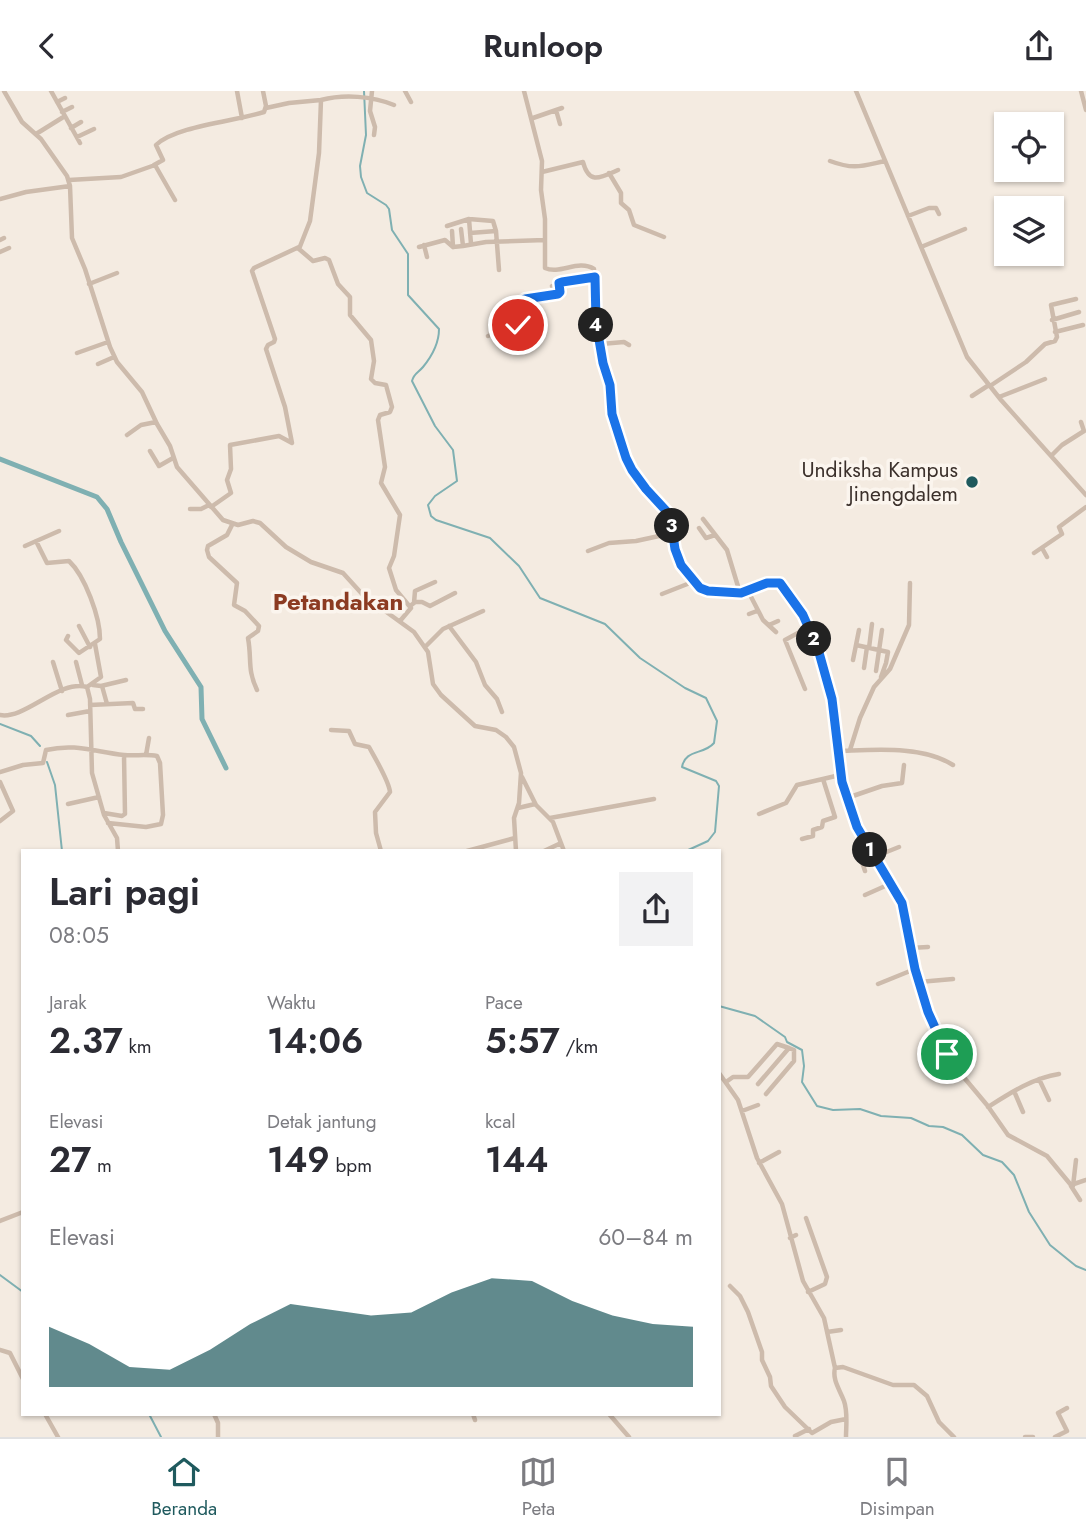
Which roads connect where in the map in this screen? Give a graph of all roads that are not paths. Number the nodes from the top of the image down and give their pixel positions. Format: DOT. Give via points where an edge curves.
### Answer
graph roads {
  1 [pos="4,91"];
  2 [pos="51,91"];
  3 [pos="237,91"];
  4 [pos="263,91"];
  5 [pos="372,91"];
  6 [pos="405,91"];
  7 [pos="524,91"];
  8 [pos="856,91"];
  9 [pos="1081,91"];
  10 [pos="65,98"];
  11 [pos="371,99"];
  12 [pos="321,100"];
  13 [pos="57,102"];
  14 [pos="411,102"];
  15 [pos="394,105"];
  16 [pos="72,107"];
  17 [pos="266,108"];
  18 [pos="1086,110"];
  19 [pos="64,114"];
  20 [pos="242,117"];
  21 [pos="533,118"];
  22 [pos="81,122"];
  23 [pos="560,124"];
  24 [pos="71,128"];
  25 [pos="94,129"];
  26 [pos="36,134"];
  27 [pos="374,135"];
  28 [pos="77,137"];
  29 [pos="80,143"];
  30 [pos="885,160"];
  31 [pos="831,161"];
  32 [pos="154,165"];
  33 [pos="618,170"];
  34 [pos="542,172"];
  35 [pos="609,173"];
  36 [pos="69,183"];
  37 [pos="0,199"];
  38 [pos="175,200"];
  39 [pos="939,214"];
  40 [pos="908,216"];
  41 [pos="469,219"];
  42 [pos="447,226"];
  43 [pos="461,229"];
  44 [pos="965,229"];
  45 [pos="452,231"];
  46 [pos="496,231"];
  47 [pos="471,233"];
  48 [pos="664,237"];
  49 [pos="545,240"];
  50 [pos="497,242"];
  51 [pos="471,244"];
  52 [pos="463,246"];
  53 [pos="299,247"];
  54 [pos="453,247"];
  55 [pos="921,247"];
  56 [pos="9,248"];
  57 [pos="0,252"];
  58 [pos="427,257"];
  59 [pos="499,270"];
  60 [pos="117,273"];
  61 [pos="595,277"];
  62 [pos="559,283"];
  63 [pos="89,284"];
  64 [pos="552,286"];
  65 [pos="1076,299"];
  66 [pos="1079,312"];
  67 [pos="1052,320"];
  68 [pos="518,325"];
  69 [pos="1083,325"];
  70 [pos="1055,332"];
  71 [pos="520,335"];
  72 [pos="488,336"];
  73 [pos="108,342"];
  74 [pos="601,344"];
  75 [pos="629,345"];
  76 [pos="77,353"];
  77 [pos="114,357"];
  78 [pos="98,364"];
  79 [pos="1045,379"];
  80 [pos="989,385"];
  81 [pos="972,396"];
  82 [pos="999,397"];
  83 [pos="156,422"];
  84 [pos="1081,422"];
  85 [pos="127,435"];
  86 [pos="150,451"];
  87 [pos="1051,456"];
  88 [pos="173,458"];
  89 [pos="1086,495"];
  90 [pos="210,506"];
  91 [pos="1086,507"];
  92 [pos="190,509"];
  93 [pos="703,519"];
  94 [pos="232,524"];
  95 [pos="699,528"];
  96 [pos="59,531"];
  97 [pos="673,533"];
  98 [pos="716,534"];
  99 [pos="36,541"];
  100 [pos="25,546"];
  101 [pos="1042,548"];
  102 [pos="589,551"];
  103 [pos="1034,553"];
  104 [pos="1047,557"];
  105 [pos="695,581"];
  106 [pos="435,582"];
  107 [pos="910,583"];
  108 [pos="748,591"];
  109 [pos="455,593"];
  110 [pos="740,593"];
  111 [pos="662,594"];
  112 [pos="415,601"];
  113 [pos="410,607"];
  114 [pos="483,611"];
  115 [pos="757,611"];
  116 [pos="748,614"];
  117 [pos="400,621"];
  118 [pos="778,621"];
  119 [pos="872,624"];
  120 [pos="769,625"];
  121 [pos="79,626"];
  122 [pos="449,626"];
  123 [pos="809,627"];
  124 [pos="859,630"];
  125 [pos="882,630"];
  126 [pos="776,632"];
  127 [pos="68,636"];
  128 [pos="856,645"];
  129 [pos="92,646"];
  130 [pos="425,647"];
  131 [pos="868,647"];
  132 [pos="879,649"];
  133 [pos="853,660"];
  134 [pos="53,662"];
  135 [pos="76,662"];
  136 [pos="864,668"];
  137 [pos="876,671"];
  138 [pos="880,678"];
  139 [pos="127,680"];
  140 [pos="93,684"];
  141 [pos="84,686"];
  142 [pos="102,686"];
  143 [pos="806,689"];
  144 [pos="257,690"];
  145 [pos="62,691"];
  146 [pos="107,704"];
  147 [pos="90,708"];
  148 [pos="143,709"];
  149 [pos="502,712"];
  150 [pos="0,715"];
  151 [pos="68,715"];
  152 [pos="331,730"];
  153 [pos="149,738"];
  154 [pos="91,748"];
  155 [pos="850,750"];
  156 [pos="838,751"];
  157 [pos="124,755"];
  158 [pos="146,755"];
  159 [pos="904,765"];
  160 [pos="953,765"];
  161 [pos="0,772"];
  162 [pos="520,773"];
  163 [pos="840,775"];
  164 [pos="823,779"];
  165 [pos="0,782"];
  166 [pos="99,797"];
  167 [pos="847,798"];
  168 [pos="654,799"];
  169 [pos="68,804"];
  170 [pos="536,804"];
  171 [pos="518,808"];
  172 [pos="104,813"];
  173 [pos="759,814"];
  174 [pos="550,818"];
  175 [pos="0,821"];
  176 [pos="108,823"];
  177 [pos="516,838"];
  178 [pos="802,839"];
  179 [pos="561,843"];
  180 [pos="900,847"];
  181 [pos="118,849"];
  182 [pos="380,849"];
  183 [pos="475,849"];
  184 [pos="516,849"];
  185 [pos="548,849"];
  186 [pos="563,849"];
  187 [pos="874,857"];
  188 [pos="865,870"];
  189 [pos="892,883"];
  190 [pos="865,895"];
  191 [pos="928,947"];
  192 [pos="910,948"];
  193 [pos="915,969"];
  194 [pos="953,979"];
  195 [pos="919,982"];
  196 [pos="878,984"];
  197 [pos="789,1048"];
  198 [pos="1059,1074"];
  199 [pos="721,1076"];
  200 [pos="1039,1079"];
  201 [pos="726,1082"];
  202 [pos="758,1084"];
  203 [pos="1013,1091"];
  204 [pos="765,1094"];
  205 [pos="1049,1100"];
  206 [pos="758,1105"];
  207 [pos="988,1107"];
  208 [pos="742,1111"];
  209 [pos="1023,1112"];
  210 [pos="779,1152"];
  211 [pos="1076,1160"];
  212 [pos="759,1163"];
  213 [pos="1086,1180"];
  214 [pos="1072,1186"];
  215 [pos="1080,1200"];
  216 [pos="21,1213"];
  217 [pos="806,1217"];
  218 [pos="0,1220"];
  219 [pos="796,1235"];
  220 [pos="790,1238"];
  221 [pos="730,1286"];
  222 [pos="808,1292"];
  223 [pos="841,1330"];
  224 [pos="827,1332"];
  225 [pos="0,1350"];
  226 [pos="835,1368"];
  227 [pos="21,1375"];
  228 [pos="1067,1408"];
  229 [pos="46,1416"];
  230 [pos="215,1416"];
  231 [pos="611,1416"];
  232 [pos="846,1419"];
  233 [pos="808,1429"];
  234 [pos="795,1436"];
  235 [pos="58,1437"];
  236 [pos="218,1437"];
  237 [pos="629,1437"];
  238 [pos="846,1437"];
  239 [pos="954,1437"];
  240 [pos="1024,1437"];
  241 [pos="1033,1437"];
  242 [pos="1055,1437"];
  1 -- 26 [label="street"];
  2 -- 13 [label="street"];
  3 -- 20 [label="street"];
  4 -- 17 [label="street"];
  5 -- 11 [label="street"];
  6 -- 14 [label="street"];
  7 -- 21 [label="street"];
  8 -- 30 [label="street"];
  9 -- 18 [label="street"];
  10 -- 13 [label="street"];
  11 -- 12 [label="street" via="340,96"];
  11 -- 15 [label="street"];
  11 -- 27 [label="street"];
  12 -- 17 [label="street"];
  12 -- 53 [label="street" via="310,221"];
  13 -- 19 [label="street"];
  16 -- 19 [label="street"];
  17 -- 20 [label="street"];
  19 -- 24 [label="street"];
  19 -- 26 [label="street"];
  20 -- 32 [label="street" via="166,138 156,145 163,160"];
  21 -- 23 [label="street" via="559,109"];
  21 -- 34 [label="street"];
  22 -- 24 [label="street"];
  24 -- 28 [label="street"];
  25 -- 28 [label="street"];
  26 -- 36 [label="street"];
  28 -- 29 [label="street"];
  30 -- 31 [label="street" via="853,168"];
  30 -- 40 [label="street"];
  32 -- 36 [label="street" via="124,177"];
  32 -- 38 [label="street"];
  33 -- 35 [label="street"];
  34 -- 35 [label="street" via="583,162 590,177"];
  34 -- 49 [label="street"];
  35 -- 48 [label="street" via="634,225"];
  36 -- 37 [label="street"];
  36 -- 63 [label="street" via="72,236"];
  39 -- 40 [label="street" via="931,207"];
  40 -- 55 [label="street"];
  41 -- 42 [label="street"];
  41 -- 46 [label="street" via="493,221"];
  41 -- 47 [label="street"];
  43 -- 52 [label="street"];
  44 -- 55 [label="street"];
  45 -- 54 [label="street"];
  46 -- 47 [label="street"];
  46 -- 50 [label="street"];
  47 -- 51 [label="street"];
  49 -- 50 [label="street"];
  49 -- 61 [label="street" via="546,269 589,266"];
  50 -- 51 [label="street"];
  50 -- 59 [label="street"];
  51 -- 52 [label="street"];
  52 -- 54 [label="street"];
  53 -- 90 [label="street" via="252,271 275,339 266,349 292,443 279,436 232,443 227,479 231,493"];
  53 -- 113 [label="street" via="309,260 329,260 338,284 350,297 350,315 371,340 371,379 387,387 392,410 378,420 385,467 382,483 400,515 389,568 396,590"];
  54 -- 58 [label="street" via="445,240 421,246"];
  55 -- 80 [label="street" via="967,357"];
  56 -- 57 [label="street"];
  60 -- 63 [label="street"];
  61 -- 62 [label="street"];
  61 -- 74 [label="street"];
  62 -- 64 [label="street"];
  62 -- 68 [label="street" via="558,294 523,300 524,323"];
  63 -- 73 [label="street"];
  65 -- 67 [label="street" via="1051,305"];
  66 -- 67 [label="street"];
  67 -- 70 [label="street"];
  68 -- 71 [label="street"];
  68 -- 72 [label="street"];
  69 -- 70 [label="street"];
  70 -- 80 [label="street" via="1055,341"];
  73 -- 76 [label="street"];
  73 -- 77 [label="street"];
  74 -- 75 [label="street"];
  74 -- 97 [label="street" via="611,409 626,458 668,512"];
  77 -- 78 [label="street"];
  77 -- 83 [label="street" via="142,391"];
  79 -- 82 [label="street"];
  80 -- 81 [label="street"];
  80 -- 82 [label="street"];
  82 -- 87 [label="street"];
  83 -- 85 [label="street"];
  83 -- 88 [label="street"];
  84 -- 87 [label="street" via="1084,432"];
  86 -- 88 [label="street" via="159,466"];
  87 -- 89 [label="street"];
  88 -- 90 [label="street"];
  90 -- 92 [label="street"];
  90 -- 94 [label="street"];
  91 -- 101 [label="street" via="1059,527 1062,534"];
  93 -- 98 [label="street"];
  94 -- 117 [label="street" via="260,523 286,547 343,573 363,595"];
  94 -- 144 [label="street" via="207,552 237,583 234,605 259,627 248,639 249,670"];
  95 -- 98 [label="street" via="706,538"];
  96 -- 99 [label="street"];
  97 -- 102 [label="street" via="609,543"];
  97 -- 105 [label="street" via="679,561"];
  98 -- 110 [label="street" via="727,550"];
  99 -- 100 [label="street"];
  99 -- 129 [label="street" via="47,563 69,561 82,577 100,629 100,639"];
  101 -- 103 [label="street"];
  101 -- 104 [label="street"];
  105 -- 110 [label="street" via="705,591"];
  105 -- 111 [label="street"];
  106 -- 112 [label="street" via="415,591"];
  107 -- 138 [label="street" via="910,621 890,669"];
  108 -- 110 [label="street"];
  108 -- 115 [label="street"];
  108 -- 123 [label="street" via="780,583"];
  109 -- 112 [label="street" via="430,606"];
  112 -- 113 [label="street"];
  113 -- 117 [label="street"];
  114 -- 122 [label="street"];
  115 -- 116 [label="street"];
  115 -- 120 [label="street"];
  117 -- 130 [label="street"];
  118 -- 120 [label="street"];
  119 -- 131 [label="street"];
  120 -- 126 [label="street"];
  121 -- 129 [label="street"];
  122 -- 130 [label="street"];
  122 -- 149 [label="street" via="476,662"];
  123 -- 143 [label="street" via="785,641"];
  123 -- 156 [label="street" via="831,693"];
  124 -- 128 [label="street"];
  125 -- 132 [label="street"];
  127 -- 129 [label="street" via="66,640 78,653"];
  128 -- 131 [label="street"];
  128 -- 133 [label="street"];
  129 -- 140 [label="street" via="102,676"];
  130 -- 162 [label="street" via="433,684 441,695 475,726 506,737 517,754"];
  131 -- 132 [label="street"];
  131 -- 136 [label="street"];
  132 -- 137 [label="street"];
  132 -- 138 [label="street" via="888,654"];
  134 -- 145 [label="street"];
  135 -- 141 [label="street"];
  138 -- 155 [label="street"];
  139 -- 142 [label="street"];
  140 -- 141 [label="street"];
  140 -- 142 [label="street"];
  141 -- 145 [label="street"];
  141 -- 147 [label="street"];
  142 -- 146 [label="street"];
  145 -- 150 [label="street" via="10,716"];
  146 -- 147 [label="street"];
  146 -- 148 [label="street" via="132,703 134,709"];
  147 -- 151 [label="street"];
  147 -- 154 [label="street"];
  152 -- 182 [label="street" via="349,731 355,744 369,747 390,786 374,812"];
  153 -- 158 [label="street"];
  154 -- 157 [label="street"];
  154 -- 161 [label="street" via="47,749 43,763"];
  154 -- 166 [label="street"];
  155 -- 156 [label="street"];
  155 -- 160 [label="street" via="909,751"];
  156 -- 163 [label="street"];
  157 -- 158 [label="street"];
  157 -- 172 [label="street" via="125,814"];
  158 -- 176 [label="street" via="159,759 162,822 146,827"];
  159 -- 167 [label="street" via="902,783"];
  162 -- 170 [label="street"];
  162 -- 171 [label="street"];
  163 -- 164 [label="street"];
  163 -- 167 [label="street"];
  164 -- 173 [label="street" via="797,785 786,803"];
  164 -- 178 [label="street" via="835,817 813,829 812,837"];
  165 -- 175 [label="street" via="13,813"];
  166 -- 169 [label="street"];
  166 -- 172 [label="street"];
  167 -- 187 [label="street"];
  168 -- 174 [label="street"];
  170 -- 171 [label="street"];
  170 -- 174 [label="street"];
  171 -- 177 [label="street"];
  172 -- 176 [label="street"];
  174 -- 179 [label="street"];
  176 -- 181 [label="street"];
  177 -- 183 [label="street"];
  177 -- 184 [label="street"];
  179 -- 185 [label="street"];
  179 -- 186 [label="street"];
  180 -- 187 [label="street"];
  187 -- 188 [label="street" via="862,862"];
  187 -- 189 [label="street"];
  189 -- 190 [label="street"];
  189 -- 192 [label="street" via="904,909"];
  191 -- 192 [label="street"];
  192 -- 193 [label="street"];
  193 -- 195 [label="street"];
  193 -- 196 [label="street"];
  194 -- 195 [label="street"];
  195 -- 207 [label="street" via="949,1058"];
  197 -- 201 [label="street" via="777,1044 748,1077"];
  197 -- 202 [label="street"];
  197 -- 204 [label="street" via="794,1050 794,1061"];
  198 -- 200 [label="street"];
  199 -- 201 [label="street"];
  200 -- 203 [label="street"];
  200 -- 205 [label="street"];
  201 -- 208 [label="street"];
  203 -- 207 [label="street"];
  203 -- 209 [label="street"];
  206 -- 208 [label="street"];
  207 -- 214 [label="street" via="1011,1138 1047,1156"];
  208 -- 212 [label="street"];
  210 -- 212 [label="street"];
  211 -- 214 [label="street"];
  212 -- 220 [label="street" via="782,1204"];
  213 -- 214 [label="street"];
  214 -- 215 [label="street"];
  216 -- 218 [label="street"];
  217 -- 222 [label="street" via="827,1277 825,1284"];
  219 -- 220 [label="street"];
  220 -- 222 [label="street"];
  221 -- 233 [label="street" via="748,1312 771,1386"];
  222 -- 224 [label="street"];
  223 -- 224 [label="street"];
  224 -- 226 [label="street"];
  225 -- 227 [label="street" via="10,1353"];
  226 -- 232 [label="street"];
  226 -- 239 [label="street" via="895,1385 914,1385"];
  228 -- 242 [label="street" via="1058,1413 1067,1431"];
  229 -- 235 [label="street"];
  230 -- 236 [label="street"];
  231 -- 237 [label="street"];
  232 -- 233 [label="street" via="813,1433"];
  232 -- 238 [label="street"];
  233 -- 234 [label="street"];
  240 -- 241 [label="street"];
}
